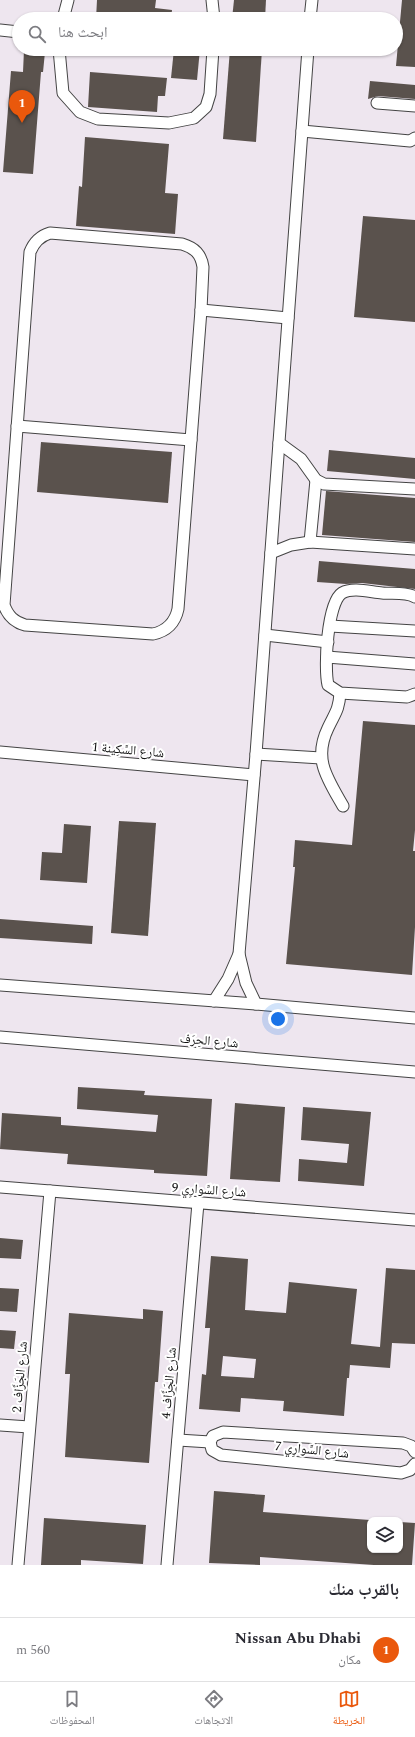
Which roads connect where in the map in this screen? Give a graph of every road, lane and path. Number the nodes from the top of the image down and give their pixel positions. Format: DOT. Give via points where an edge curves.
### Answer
graph roads {
  1 [pos="68,0"];
  2 [pos="212,0"];
  3 [pos="312,0"];
  4 [pos="65,12"];
  5 [pos="213,12"];
  6 [pos="311,12"];
  7 [pos="0,30"];
  8 [pos="12,31"];
  9 [pos="60,56"];
  10 [pos="213,56"];
  11 [pos="307,56"];
  12 [pos="377,103"];
  13 [pos="415,106"];
  14 [pos="302,131"];
  15 [pos="415,138"];
  16 [pos="201,310"];
  17 [pos="288,318"];
  18 [pos="17,426"];
  19 [pos="191,440"];
  20 [pos="279,442"];
  21 [pos="316,480"];
  22 [pos="415,489"];
  23 [pos="310,542"];
  24 [pos="415,549"];
  25 [pos="271,553"];
  26 [pos="415,597"];
  27 [pos="330,626"];
  28 [pos="415,631"];
  29 [pos="265,636"];
  30 [pos="328,642"];
  31 [pos="327,657"];
  32 [pos="415,664"];
  33 [pos="340,693"];
  34 [pos="415,694"];
  35 [pos="0,752"];
  36 [pos="256,754"];
  37 [pos="321,758"];
  38 [pos="254,775"];
  39 [pos="343,806"];
  40 [pos="239,954"];
  41 [pos="0,985"];
  42 [pos="214,1001"];
  43 [pos="256,1004"];
  44 [pos="415,1018"];
  45 [pos="0,1038"];
  46 [pos="415,1072"];
  47 [pos="0,1188"];
  48 [pos="50,1191"];
  49 [pos="198,1203"];
  50 [pos="415,1220"];
  51 [pos="0,1425"];
  52 [pos="29,1427"];
  53 [pos="178,1440"];
  54 [pos="210,1442"];
  55 [pos="415,1452"];
  56 [pos="415,1464"];
  57 [pos="18,1565"];
  58 [pos="167,1565"];
  1 -- 4 [label="street"];
  2 -- 5 [label="street"];
  3 -- 6 [label="street"];
  7 -- 8 [label="street"];
  9 -- 10 [label="street" via="63,93 80,112 98,119 169,123 194,118 206,107 210,94"];
  11 -- 14 [label="street"];
  12 -- 13 [label="street"];
  14 -- 15 [label="street" via="410,142"];
  14 -- 17 [label="street"];
  16 -- 17 [label="street"];
  16 -- 18 [label="street" via="203,267 199,254 189,246 56,233 39,238 30,252"];
  16 -- 19 [label="street"];
  17 -- 20 [label="street"];
  18 -- 19 [label="street"];
  18 -- 19 [label="street" via="4,599 6,611 14,620 25,625 153,634 170,626 178,609"];
  20 -- 21 [label="street" via="301,459"];
  20 -- 25 [label="street"];
  21 -- 22 [label="street" via="330,486"];
  21 -- 23 [label="street"];
  23 -- 24 [label="street"];
  23 -- 25 [label="street" via="291,545"];
  25 -- 29 [label="street"];
  26 -- 27 [label="street" via="352,590 342,594 334,605"];
  27 -- 28 [label="street"];
  27 -- 30 [label="street"];
  29 -- 30 [label="street"];
  29 -- 36 [label="street"];
  30 -- 31 [label="street"];
  31 -- 32 [label="street"];
  31 -- 33 [label="street" via="328,685"];
  33 -- 34 [label="street" via="407,697"];
  33 -- 37 [label="street" via="336,715 321,743"];
  35 -- 38 [label="street, شارع السَّكِينة 1"];
  36 -- 37 [label="street"];
  36 -- 38 [label="street"];
  37 -- 39 [label="street"];
  38 -- 40 [label="street"];
  40 -- 42 [label="street" via="228,979"];
  40 -- 43 [label="street" via="246,983"];
  41 -- 42 [label="street"];
  42 -- 43 [label="street"];
  43 -- 44 [label="street"];
  45 -- 46 [label="street, شارع الحِرَف"];
  47 -- 48 [label="street, شارع السَّوارِي 9"];
  48 -- 49 [label="street, شارع السَّوارِي 9"];
  48 -- 52 [label="street, شارع الجَزَّاف 2"];
  49 -- 50 [label="street, شارع السَّوارِي 9"];
  49 -- 53 [label="street, شارع الجَزَّاف 4"];
  51 -- 52 [label="street"];
  52 -- 57 [label="street, شارع الجَزَّاف 2"];
  53 -- 54 [label="street"];
  53 -- 58 [label="street, شارع الجَزَّاف 4"];
  54 -- 55 [label="street, شارع السَّوارِي 7" via="213,1436 223,1432 403,1443 411,1446"];
  54 -- 56 [label="street, شارع السَّوارِي 7" via="212,1450 221,1455 401,1473 410,1470"];
}
